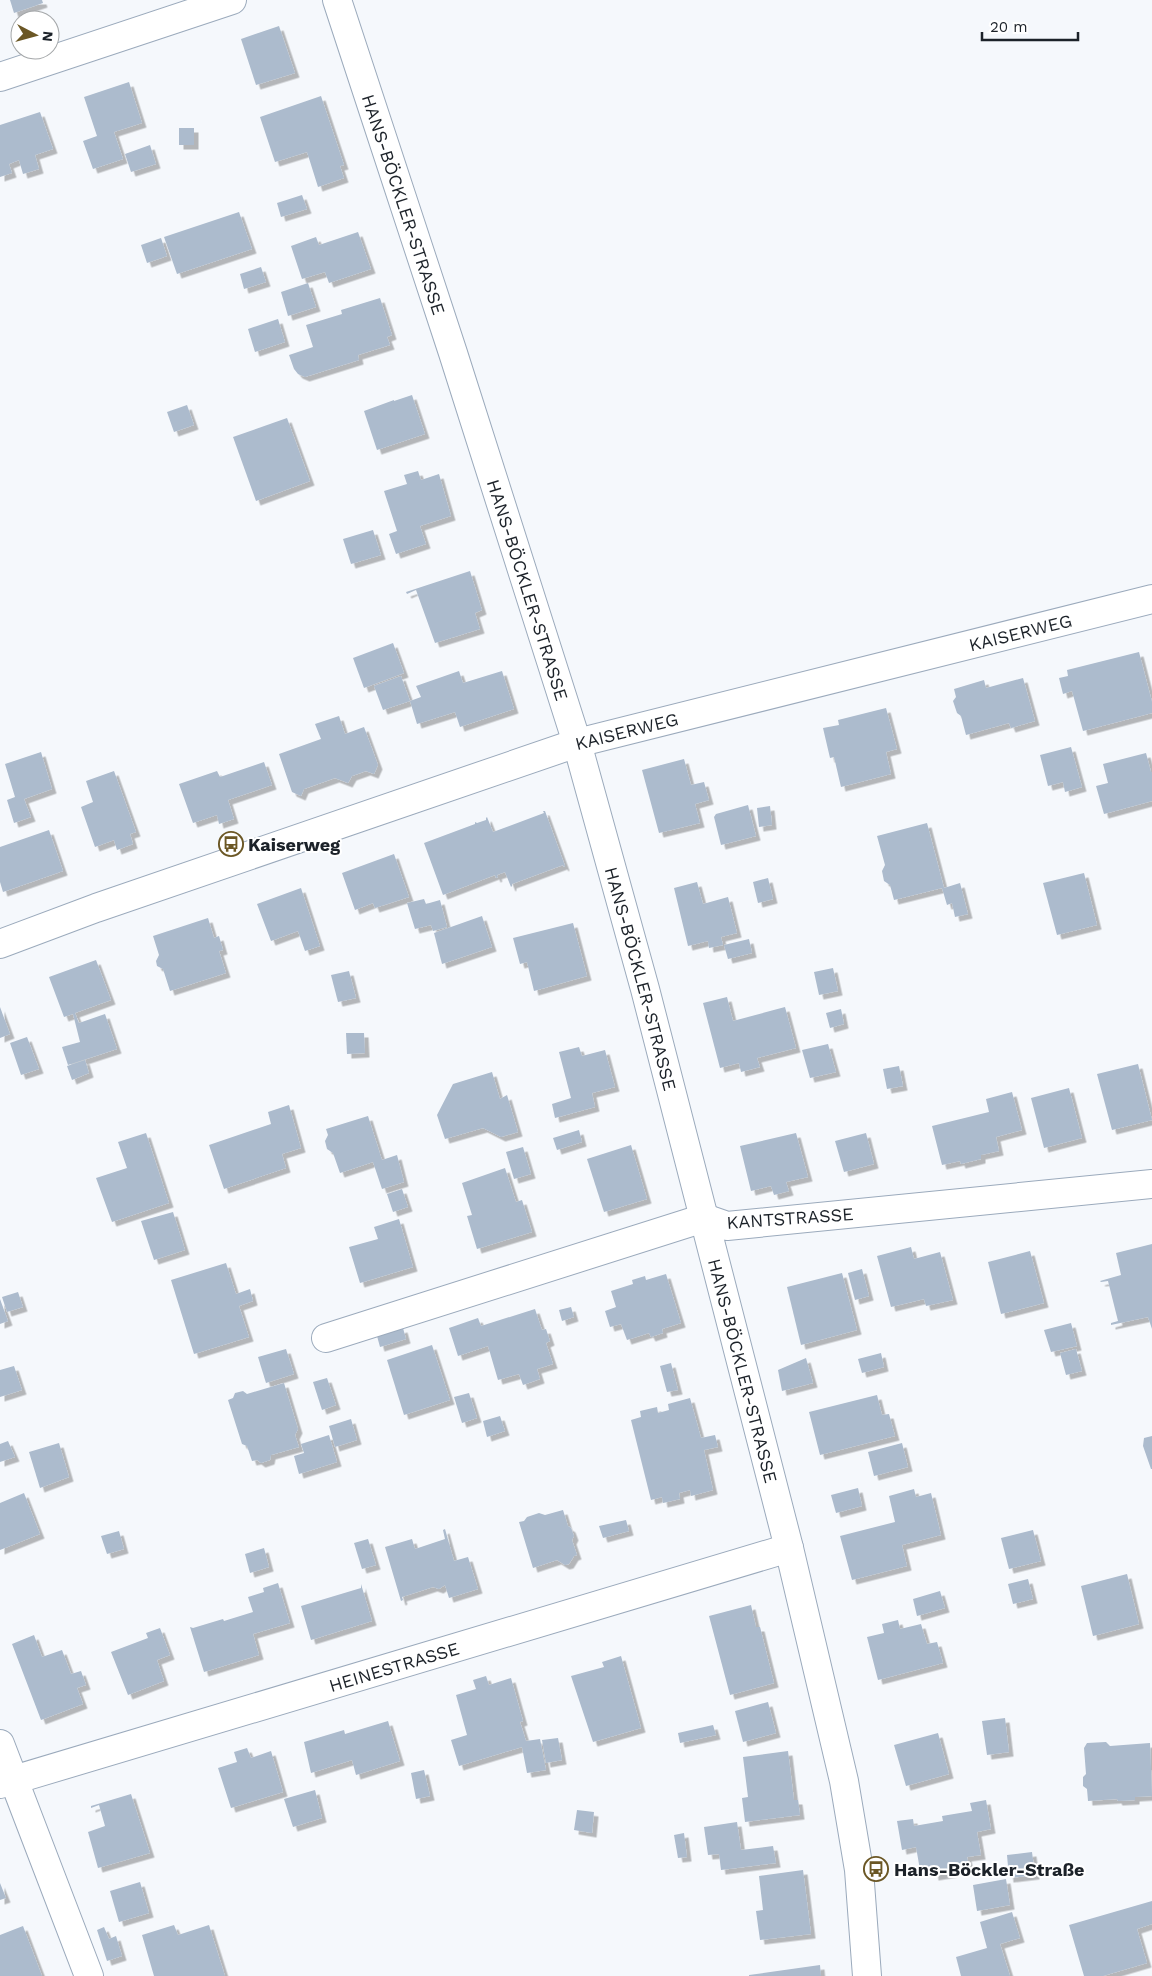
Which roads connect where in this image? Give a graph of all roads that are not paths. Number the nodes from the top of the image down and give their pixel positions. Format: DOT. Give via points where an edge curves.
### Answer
graph roads {
  1 [pos="232,0"];
  2 [pos="337,0"];
  3 [pos="0,77"];
  4 [pos="1152,599"];
  5 [pos="577,742"];
  6 [pos="0,944"];
  7 [pos="1152,1184"];
  8 [pos="704,1218"];
  9 [pos="326,1338"];
  10 [pos="789,1548"];
  11 [pos="0,1744"];
  12 [pos="7,1781"];
  13 [pos="89,1976"];
  14 [pos="867,1976"];
  1 -- 3 [label="street"];
  2 -- 5 [label="street, HANS-BÖCKLER-STRASSE"];
  4 -- 5 [label="street, KAISERWEG"];
  5 -- 6 [label="street, KAISERWEG"];
  5 -- 8 [label="street, HANS-BÖCKLER-STRASSE"];
  7 -- 8 [label="street, KANTSTRASSE" via="727,1226"];
  8 -- 9 [label="street, KANTSTRASSE"];
  8 -- 10 [label="street, HANS-BÖCKLER-STRASSE"];
  10 -- 12 [label="street, HEINESTRASSE"];
  10 -- 14 [label="street, HANS-BÖCKLER-STRASSE" via="844,1781 859,1870"];
  11 -- 12 [label="street"];
  12 -- 13 [label="street"];
}
